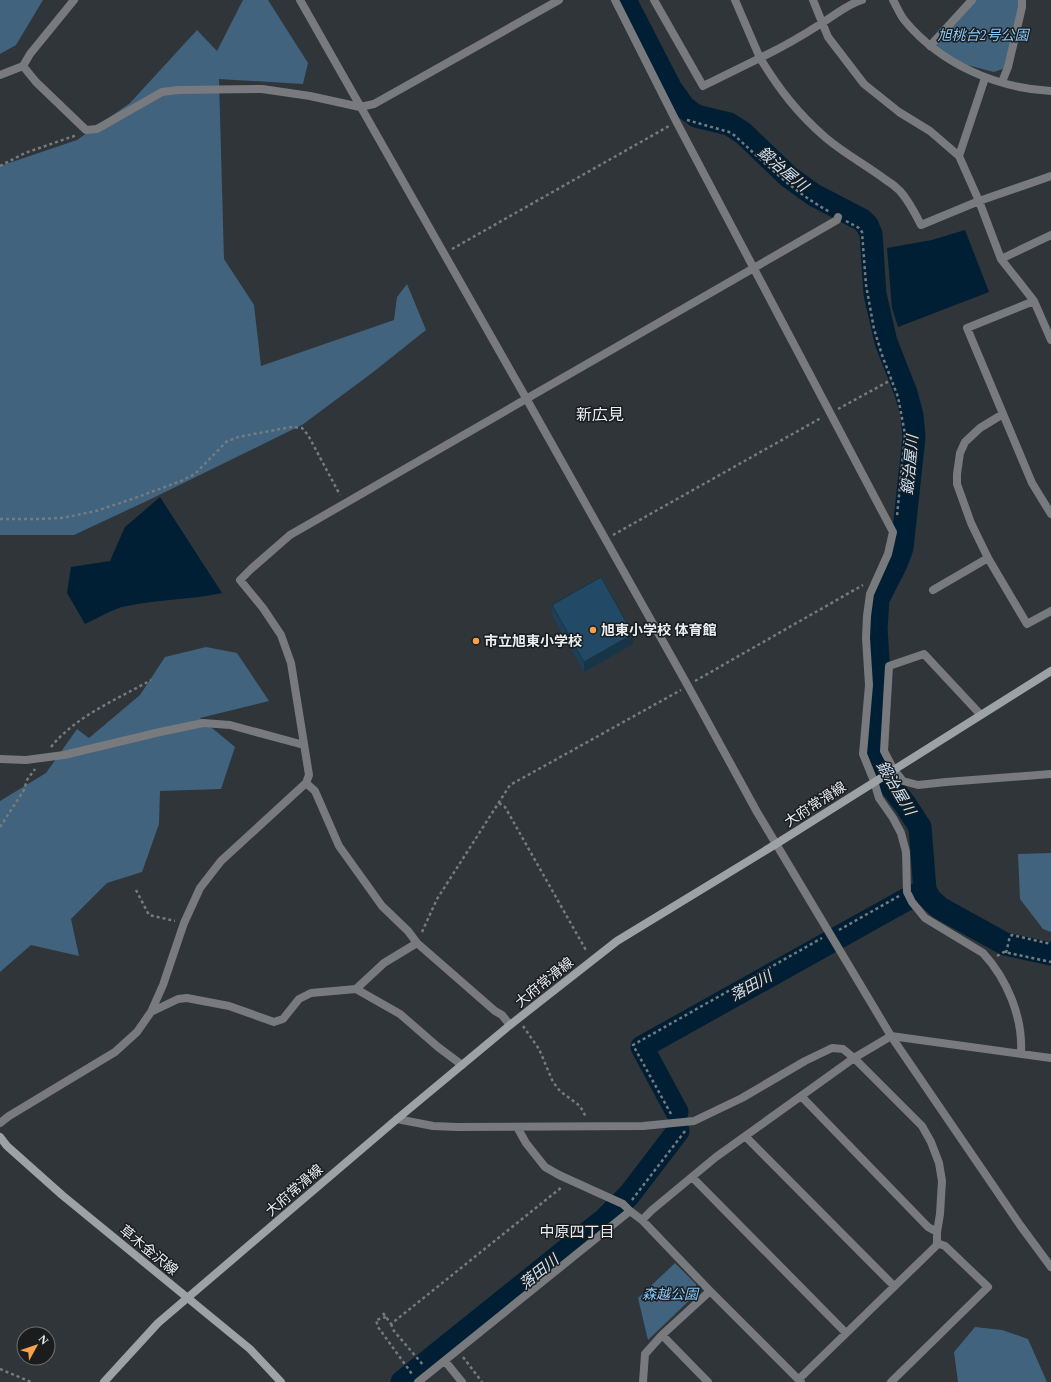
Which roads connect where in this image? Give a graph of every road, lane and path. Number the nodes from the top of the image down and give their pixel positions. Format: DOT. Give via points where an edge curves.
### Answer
graph roads {
  1 [pos="74,0"];
  2 [pos="300,0"];
  3 [pos="559,0"];
  4 [pos="615,0"];
  5 [pos="654,0"];
  6 [pos="735,0"];
  7 [pos="812,0"];
  8 [pos="862,0"];
  9 [pos="893,0"];
  10 [pos="972,0"];
  11 [pos="1022,0"];
  12 [pos="822,24"];
  13 [pos="930,46"];
  14 [pos="760,58"];
  15 [pos="23,66"];
  16 [pos="0,75"];
  17 [pos="985,78"];
  18 [pos="1002,82"];
  19 [pos="1051,91"];
  20 [pos="360,107"];
  21 [pos="86,130"];
  22 [pos="958,156"];
  23 [pos="0,166"];
  24 [pos="1051,176"];
  25 [pos="979,201"];
  26 [pos="838,217"];
  27 [pos="1051,234"];
  28 [pos="1001,259"];
  29 [pos="754,268"];
  30 [pos="1034,301"];
  31 [pos="1051,340"];
  32 [pos="891,380"];
  33 [pos="526,398"];
  34 [pos="831,412"];
  35 [pos="1003,414"];
  36 [pos="344,503"];
  37 [pos="1051,514"];
  38 [pos="0,519"];
  39 [pos="606,539"];
  40 [pos="988,558"];
  41 [pos="874,586"];
  42 [pos="933,590"];
  43 [pos="1051,611"];
  44 [pos="1051,670"];
  45 [pos="151,680"];
  46 [pos="688,686"];
  47 [pos="980,714"];
  48 [pos="304,745"];
  49 [pos="43,757"];
  50 [pos="0,759"];
  51 [pos="892,771"];
  52 [pos="1051,774"];
  53 [pos="876,780"];
  54 [pos="306,783"];
  55 [pos="499,803"];
  56 [pos="0,827"];
  57 [pos="776,844"];
  58 [pos="136,890"];
  59 [pos="908,892"];
  60 [pos="184,923"];
  61 [pos="830,934"];
  62 [pos="417,943"];
  63 [pos="1051,944"];
  64 [pos="1006,953"];
  65 [pos="593,960"];
  66 [pos="990,960"];
  67 [pos="1051,962"];
  68 [pos="356,989"];
  69 [pos="150,1012"];
  70 [pos="518,1019"];
  71 [pos="510,1025"];
  72 [pos="891,1036"];
  73 [pos="1021,1053"];
  74 [pos="854,1058"];
  75 [pos="1051,1058"];
  76 [pos="462,1065"];
  77 [pos="802,1096"];
  78 [pos="397,1119"];
  79 [pos="688,1121"];
  80 [pos="0,1123"];
  81 [pos="672,1123"];
  82 [pos="589,1126"];
  83 [pos="517,1127"];
  84 [pos="0,1137"];
  85 [pos="746,1137"];
  86 [pos="692,1177"];
  87 [pos="570,1180"];
  88 [pos="628,1209"];
  89 [pos="642,1220"];
  90 [pos="937,1232"];
  91 [pos="937,1243"];
  92 [pos="1051,1268"];
  93 [pos="894,1286"];
  94 [pos="710,1291"];
  95 [pos="187,1298"];
  96 [pos="383,1313"];
  97 [pos="386,1317"];
  98 [pos="391,1324"];
  99 [pos="846,1333"];
  100 [pos="662,1335"];
  101 [pos="458,1351"];
  102 [pos="445,1361"];
  103 [pos="0,1369"];
  104 [pos="430,1373"];
  105 [pos="800,1381"];
  106 [pos="31,1382"];
  107 [pos="104,1382"];
  108 [pos="281,1382"];
  109 [pos="418,1382"];
  110 [pos="462,1382"];
  111 [pos="482,1382"];
  112 [pos="643,1382"];
  113 [pos="708,1382"];
  114 [pos="891,1382"];
  1 -- 15 [label="street"];
  2 -- 20 [label="street"];
  3 -- 20 [label="street" via="374,104"];
  4 -- 29 [label="street"];
  5 -- 14 [label="street" via="703,86"];
  6 -- 14 [label="street"];
  7 -- 12 [label="street"];
  8 -- 12 [label="street"];
  9 -- 13 [label="street" via="905,21"];
  10 -- 13 [label="street"];
  11 -- 18 [label="street" via="1008,67"];
  12 -- 14 [label="street"];
  12 -- 22 [label="street" via="828,37 864,84 899,112 930,131"];
  13 -- 17 [label="street" via="948,60"];
  14 -- 25 [label="street" via="776,85 801,115 847,154 900,190 921,225"];
  15 -- 16 [label="street"];
  15 -- 21 [label="street"];
  17 -- 18 [label="street"];
  17 -- 22 [label="street"];
  18 -- 19 [label="street" via="1034,90"];
  20 -- 21 [label="street" via="262,89 178,90 162,92 97,129"];
  20 -- 33 [label="street"];
  21 -- 23 [label="path" via="79,135 25,153"];
  22 -- 25 [label="street"];
  24 -- 25 [label="street"];
  25 -- 28 [label="street"];
  26 -- 29 [label="street" via="837,220"];
  27 -- 28 [label="street"];
  28 -- 30 [label="street"];
  29 -- 33 [label="street"];
  29 -- 34 [label="street"];
  30 -- 31 [label="street"];
  30 -- 35 [label="street" via="967,328"];
  32 -- 34 [label="path"];
  33 -- 36 [label="street"];
  33 -- 39 [label="street"];
  34 -- 39 [label="path"];
  34 -- 41 [label="street" via="893,532 888,554"];
  35 -- 37 [label="street" via="1032,483"];
  35 -- 40 [label="street" via="980,428 965,442 960,453 957,474 957,484 971,523"];
  36 -- 38 [label="path" via="308,435 302,428 291,427 238,437 226,442 195,474 96,511 62,518"];
  36 -- 48 [label="street" via="290,535 240,580 281,635 291,663"];
  39 -- 46 [label="street"];
  40 -- 42 [label="street"];
  40 -- 43 [label="street" via="1027,624"];
  41 -- 46 [label="path" via="867,583"];
  41 -- 53 [label="street" via="870,594 867,616 870,685 863,754"];
  44 -- 47 [label="main road, 大府常滑線"];
  45 -- 49 [label="path" via="86,716 59,737"];
  46 -- 55 [label="path" via="510,786"];
  46 -- 57 [label="street"];
  47 -- 51 [label="main road, 大府常滑線"];
  47 -- 51 [label="street" via="924,654 889,666 884,751"];
  48 -- 49 [label="street" via="230,725 203,723 64,755"];
  48 -- 54 [label="street" via="309,775"];
  49 -- 50 [label="street" via="26,760"];
  49 -- 56 [label="path"];
  51 -- 52 [label="street" via="903,781 918,785"];
  51 -- 53 [label="main road, 大府常滑線"];
  53 -- 57 [label="main road, 大府常滑線"];
  53 -- 59 [label="street" via="879,798 901,833 906,852"];
  54 -- 60 [label="street" via="221,861 200,888"];
  54 -- 62 [label="street" via="314,791 339,846 382,906"];
  55 -- 62 [label="path" via="437,899"];
  55 -- 65 [label="path" via="505,807"];
  57 -- 61 [label="street"];
  57 -- 65 [label="main road, 大府常滑線" via="617,941"];
  58 -- 60 [label="path" via="149,915"];
  59 -- 61 [label="path"];
  59 -- 66 [label="street" via="912,902 925,918 983,953"];
  60 -- 69 [label="street" via="163,985"];
  61 -- 72 [label="street"];
  61 -- 81 [label="path" via="633,1045 670,1112"];
  62 -- 68 [label="street" via="384,963"];
  62 -- 71 [label="street" via="502,1015"];
  63 -- 64 [label="path" via="1012,935"];
  64 -- 66 [label="path"];
  64 -- 67 [label="path"];
  65 -- 70 [label="main road, 大府常滑線"];
  66 -- 73 [label="street" via="1004,980 1017,1016 1022,1041"];
  68 -- 69 [label="street" via="311,993 299,999 283,1019 274,1022 229,1006 187,998 178,999"];
  68 -- 76 [label="street" via="400,1014"];
  69 -- 80 [label="street" via="137,1032 115,1052"];
  70 -- 71 [label="main road, 大府常滑線"];
  70 -- 82 [label="path" via="539,1049 553,1082 560,1091 580,1106"];
  71 -- 76 [label="main road, 大府常滑線"];
  72 -- 73 [label="street"];
  72 -- 74 [label="street"];
  72 -- 92 [label="street"];
  73 -- 75 [label="street"];
  74 -- 77 [label="street"];
  74 -- 79 [label="street" via="844,1049 832,1048 804,1061 742,1098 694,1121"];
  74 -- 90 [label="street" via="922,1126 931,1142 942,1181"];
  76 -- 78 [label="main road, 大府常滑線"];
  77 -- 85 [label="street"];
  77 -- 90 [label="street" via="928,1227"];
  78 -- 83 [label="street" via="456,1128"];
  78 -- 95 [label="main road, 大府常滑線"];
  79 -- 81 [label="street"];
  79 -- 88 [label="path" via="684,1133 661,1160"];
  81 -- 82 [label="street"];
  82 -- 83 [label="street"];
  83 -- 87 [label="street" via="545,1167"];
  84 -- 95 [label="main road, 草木金沢線" via="62,1195"];
  85 -- 86 [label="street"];
  85 -- 93 [label="street"];
  86 -- 89 [label="street"];
  86 -- 99 [label="street"];
  87 -- 88 [label="street" via="624,1204"];
  87 -- 98 [label="path"];
  88 -- 89 [label="street"];
  88 -- 101 [label="street"];
  89 -- 94 [label="street"];
  90 -- 91 [label="street"];
  91 -- 93 [label="street"];
  91 -- 114 [label="street" via="945,1246 988,1287"];
  93 -- 99 [label="street"];
  94 -- 100 [label="street"];
  94 -- 105 [label="street"];
  95 -- 107 [label="main road, 大府常滑線" via="158,1323"];
  95 -- 108 [label="main road, 草木金沢線" via="250,1349"];
  96 -- 97 [label="path"];
  97 -- 98 [label="path"];
  97 -- 109 [label="path" via="376,1320 378,1327"];
  98 -- 104 [label="path" via="394,1331"];
  99 -- 105 [label="street"];
  100 -- 112 [label="street" via="644,1354"];
  100 -- 113 [label="street"];
  101 -- 102 [label="street"];
  101 -- 111 [label="path"];
  102 -- 104 [label="street"];
  102 -- 110 [label="street"];
  103 -- 106 [label="path"];
  104 -- 109 [label="street"];
}
